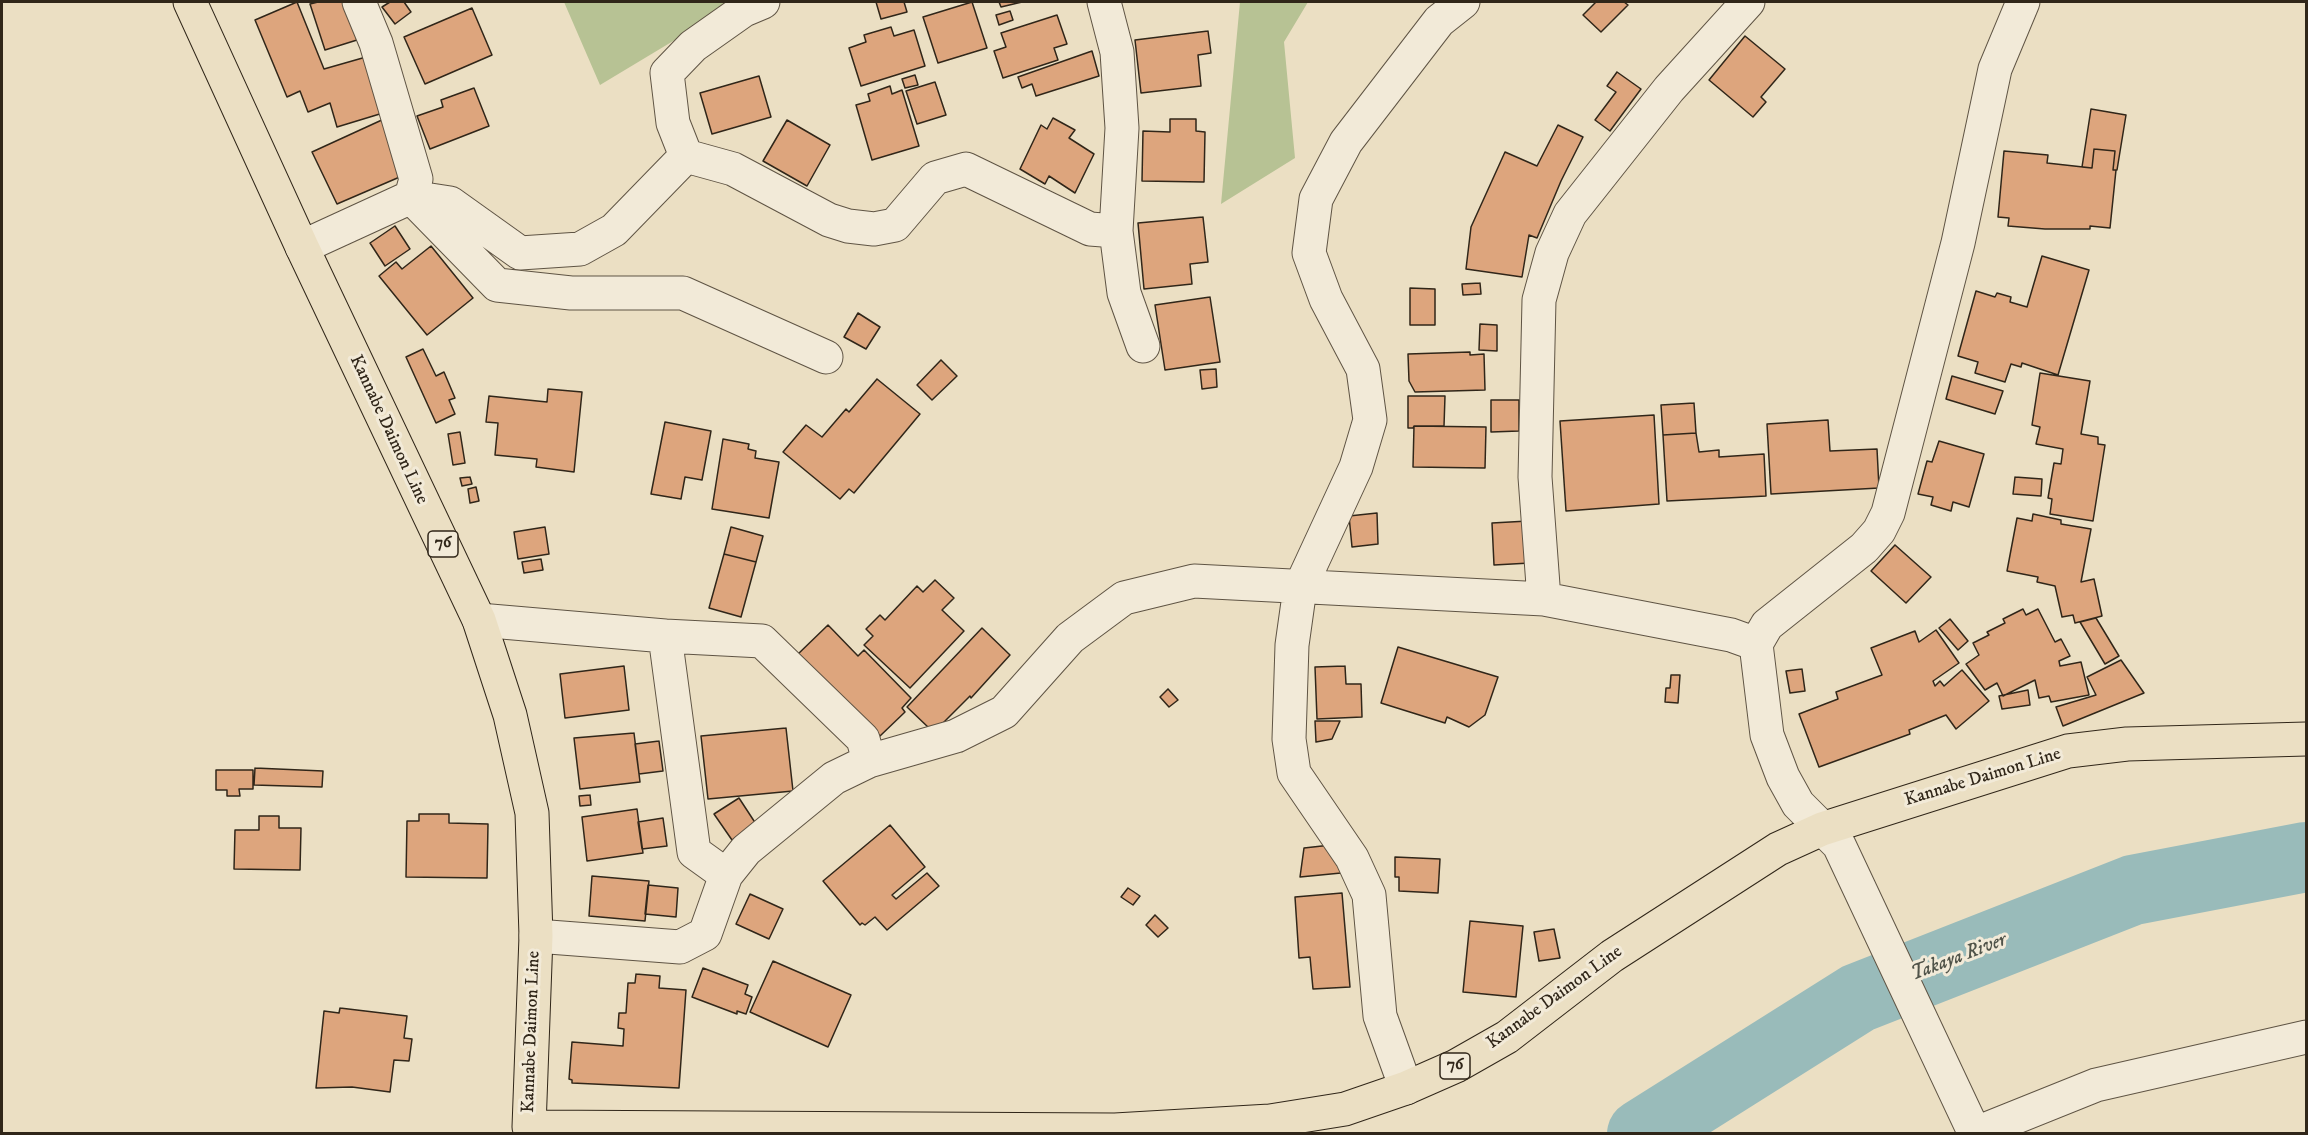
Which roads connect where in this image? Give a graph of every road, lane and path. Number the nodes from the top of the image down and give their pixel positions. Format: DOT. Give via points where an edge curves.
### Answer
graph roads {
  1 [pos="359,2"];
  2 [pos="763,2"];
  3 [pos="1104,2"];
  4 [pos="1463,2"];
  5 [pos="1748,2"];
  6 [pos="2023,2"];
  7 [pos="197,3"];
  8 [pos="686,156"];
  9 [pos="411,197"];
  10 [pos="1116,231"];
  11 [pos="302,246"];
  12 [pos="1143,346"];
  13 [pos="826,357"];
  14 [pos="1300,588"];
  15 [pos="1544,600"];
  16 [pos="478,620"];
  17 [pos="665,636"];
  18 [pos="1756,644"];
  19 [pos="2307,740"];
  20 [pos="869,761"];
  21 [pos="1831,837"];
  22 [pos="726,875"];
  23 [pos="536,936"];
  24 [pos="2307,1037"];
  25 [pos="1406,1088"];
  26 [pos="529,1130"];
  27 [pos="1974,1131"];
  1 -- 9 [label="street" via="376,43 416,179"];
  2 -- 8 [label="street" via="744,10 693,45 667,73 673,123"];
  3 -- 10 [label="street" via="1117,52 1122,128"];
  4 -- 14 [label="street" via="1438,21 1346,142 1316,199 1309,253 1326,299 1363,369 1370,420 1356,466"];
  5 -- 15 [label="street" via="1669,89 1570,214 1552,253 1539,300 1535,477"];
  6 -- 18 [label="street" via="1995,69 1958,243 1888,513 1864,548 1767,625"];
  7 -- 11 [label="main road, Kannabe Daimon Line / 76"];
  8 -- 9 [label="street" via="614,230 580,249 520,253 450,203"];
  8 -- 10 [label="street" via="733,169 829,220 848,226 874,229 895,225 935,178 966,169 1090,229"];
  9 -- 11 [label="street"];
  9 -- 13 [label="street" via="497,285 571,293 683,293"];
  10 -- 12 [label="street" via="1124,293"];
  11 -- 16 [label="main road, Kannabe Daimon Line / 76"];
  14 -- 15 [label="street"];
  14 -- 20 [label="street" via="1194,581 1124,598 1070,638 1004,711 956,736"];
  14 -- 25 [label="street" via="1292,645 1289,740 1294,773 1352,858 1369,895 1380,1016"];
  15 -- 18 [label="street" via="1731,635"];
  16 -- 17 [label="street"];
  16 -- 23 [label="main road, Kannabe Daimon Line / 76" via="510,715 532,813"];
  17 -- 20 [label="street" via="762,641 863,739"];
  17 -- 22 [label="street" via="694,852"];
  18 -- 21 [label="street" via="1767,735 1783,777 1798,804"];
  19 -- 21 [label="main road, Kannabe Daimon Line / 76" via="2127,744 2068,751"];
  20 -- 22 [label="street" via="834,778 746,850"];
  21 -- 25 [label="main road, Kannabe Daimon Line / 76" via="1778,849 1622,950 1507,1037"];
  21 -- 27 [label="street"];
  22 -- 23 [label="street" via="705,934 680,947"];
  23 -- 26 [label="main road, Kannabe Daimon Line / 76"];
  24 -- 27 [label="street" via="2096,1085"];
  25 -- 26 [label="main road, Kannabe Daimon Line / 76" via="1345,1109 1270,1121 1115,1130"];
}
